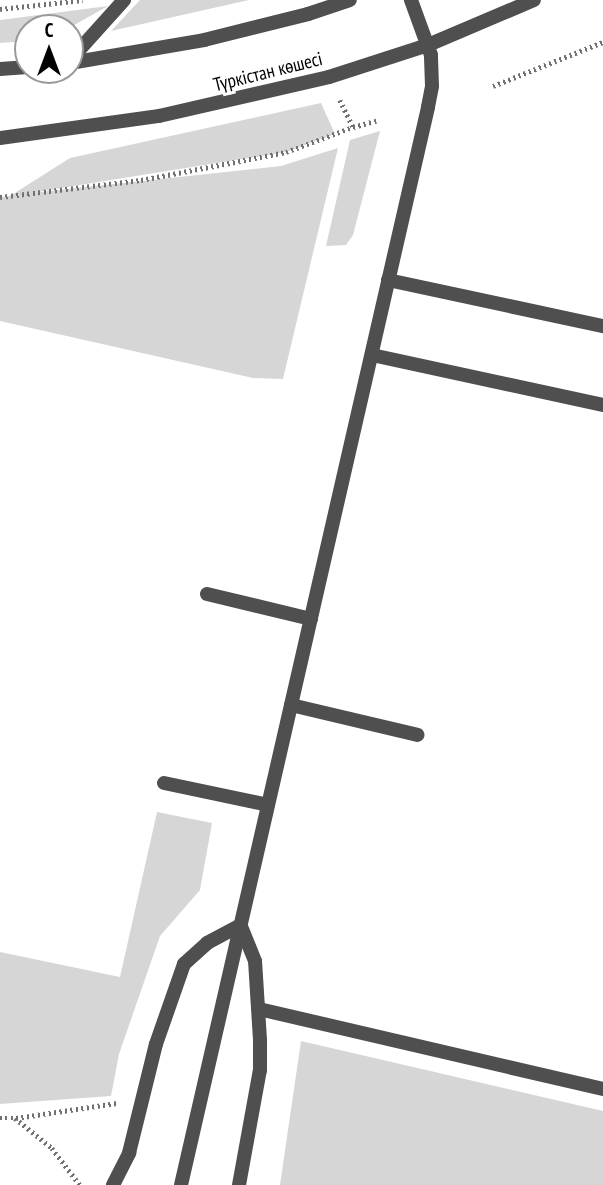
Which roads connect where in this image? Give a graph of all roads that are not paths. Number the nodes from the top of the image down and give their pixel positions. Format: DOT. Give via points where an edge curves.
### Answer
graph roads {
  1 [pos="124,0"];
  2 [pos="350,0"];
  3 [pos="411,0"];
  4 [pos="534,0"];
  5 [pos="84,45"];
  6 [pos="428,45"];
  7 [pos="84,59"];
  8 [pos="0,138"];
  9 [pos="388,280"];
  10 [pos="603,326"];
  11 [pos="372,355"];
  12 [pos="603,405"];
  13 [pos="207,594"];
  14 [pos="311,620"];
  15 [pos="291,705"];
  16 [pos="418,735"];
  17 [pos="163,783"];
  18 [pos="268,805"];
  19 [pos="240,925"];
  20 [pos="259,1009"];
  21 [pos="603,1089"];
  22 [pos="113,1185"];
  23 [pos="181,1185"];
  24 [pos="239,1185"];
  1 -- 5 [label="street"];
  2 -- 7 [label="street" via="204,40"];
  3 -- 6 [label="street"];
  4 -- 6 [label="street, Түркістан көшесі"];
  6 -- 8 [label="street, Түркістан көшесі" via="242,100 74,130"];
  6 -- 9 [label="street" via="432,86"];
  9 -- 10 [label="street"];
  9 -- 11 [label="street"];
  11 -- 12 [label="street"];
  11 -- 14 [label="street"];
  13 -- 14 [label="street"];
  14 -- 15 [label="street"];
  15 -- 16 [label="street"];
  15 -- 18 [label="street"];
  17 -- 18 [label="street"];
  18 -- 19 [label="street"];
  19 -- 20 [label="street" via="254,961"];
  19 -- 22 [label="street" via="207,943 184,964 156,1044 129,1153"];
  19 -- 23 [label="street"];
  20 -- 21 [label="street"];
  20 -- 24 [label="street" via="260,1070"];
}
